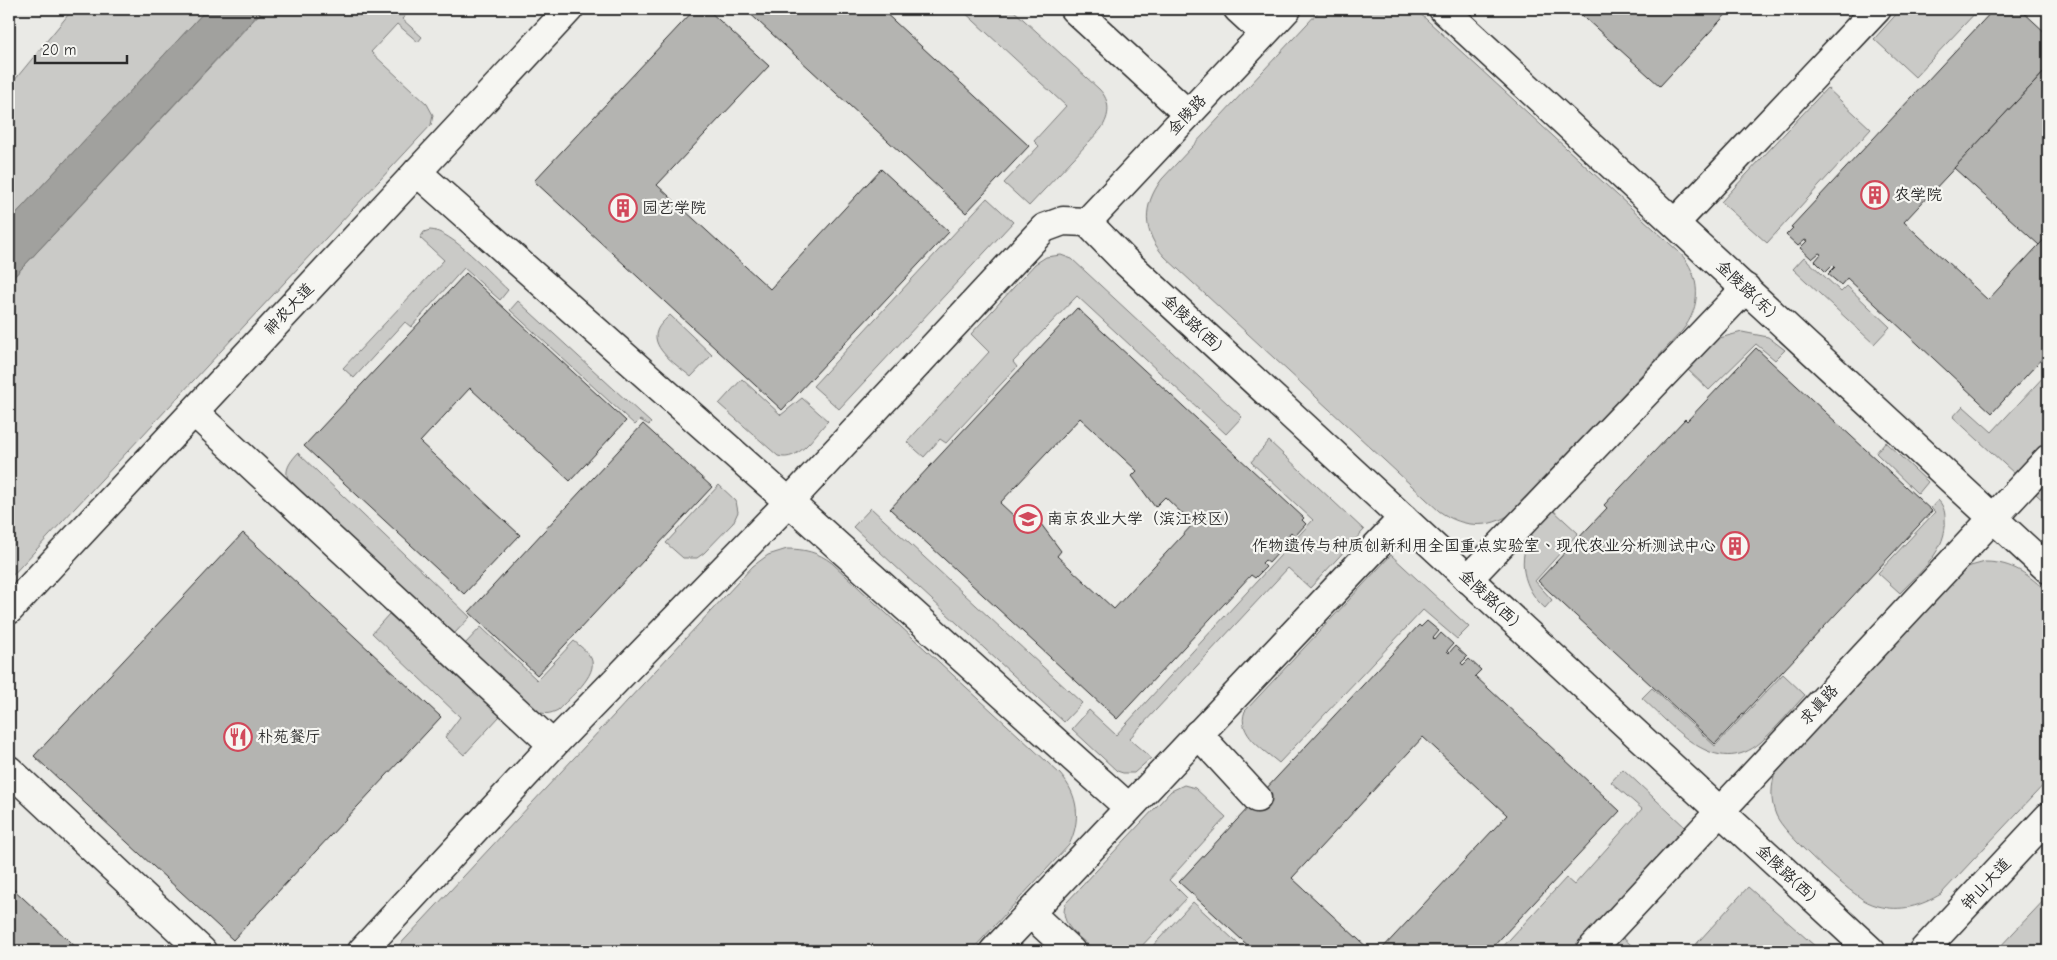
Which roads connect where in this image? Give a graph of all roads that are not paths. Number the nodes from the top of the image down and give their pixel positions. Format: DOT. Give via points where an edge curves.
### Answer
graph roads {
  1 [pos="569,9"];
  2 [pos="1074,9"];
  3 [pos="1238,9"];
  4 [pos="1287,9"];
  5 [pos="1443,9"];
  6 [pos="1877,9"];
  7 [pos="1264,32"];
  8 [pos="1188,114"];
  9 [pos="417,172"];
  10 [pos="1087,222"];
  11 [pos="1675,223"];
  12 [pos="1746,288"];
  13 [pos="194,412"];
  14 [pos="2048,459"];
  15 [pos="789,502"];
  16 [pos="1993,517"];
  17 [pos="1403,518"];
  18 [pos="2048,569"];
  19 [pos="1468,579"];
  20 [pos="9,610"];
  21 [pos="1198,734"];
  22 [pos="553,746"];
  23 [pos="9,770"];
  24 [pos="1257,798"];
  25 [pos="1128,808"];
  26 [pos="1720,812"];
  27 [pos="2048,817"];
  28 [pos="1030,913"];
  29 [pos="202,951"];
  30 [pos="362,951"];
  31 [pos="994,951"];
  32 [pos="1071,951"];
  33 [pos="1590,951"];
  34 [pos="1872,951"];
  35 [pos="1923,951"];
  1 -- 9 [label="street, 神农大道"];
  2 -- 8 [label="street"];
  3 -- 7 [label="street"];
  4 -- 7 [label="street, 金陵路"];
  5 -- 11 [label="street, 金陵路(东)"];
  6 -- 11 [label="street"];
  7 -- 8 [label="street, 金陵路"];
  8 -- 10 [label="street, 金陵路"];
  9 -- 13 [label="street, 神农大道"];
  9 -- 15 [label="street"];
  10 -- 15 [label="street" via="1063,221 1044,228"];
  10 -- 17 [label="street, 金陵路(西)"];
  11 -- 12 [label="street, 金陵路(东)"];
  12 -- 16 [label="street, 金陵路(东)"];
  12 -- 19 [label="street"];
  13 -- 20 [label="street, 神农大道"];
  13 -- 22 [label="street"];
  14 -- 16 [label="street, 求真路"];
  15 -- 22 [label="street"];
  15 -- 25 [label="street"];
  16 -- 18 [label="street, 金陵路(东)"];
  16 -- 26 [label="street, 求真路"];
  17 -- 19 [label="street, 金陵路(西)"];
  17 -- 21 [label="street"];
  19 -- 26 [label="street, 金陵路(西)"];
  21 -- 24 [label="street"];
  21 -- 25 [label="street"];
  22 -- 30 [label="street"];
  23 -- 29 [label="street"];
  25 -- 28 [label="street"];
  26 -- 33 [label="street, 求真路"];
  26 -- 34 [label="street, 金陵路(西)"];
  27 -- 35 [label="street, 钟山大道"];
  28 -- 31 [label="street"];
  28 -- 32 [label="street"];
}
